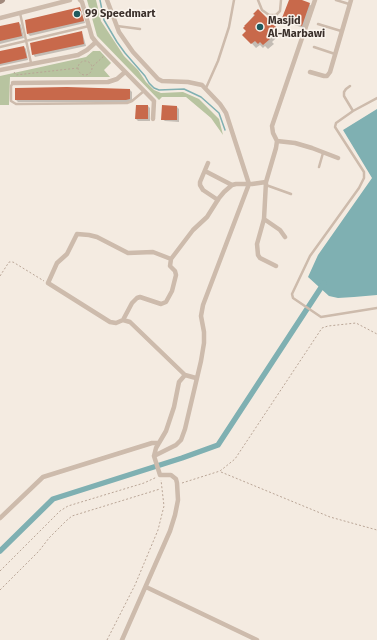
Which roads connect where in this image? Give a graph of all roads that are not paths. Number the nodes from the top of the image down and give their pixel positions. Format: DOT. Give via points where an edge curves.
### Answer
graph roads {
  1 [pos="70,0"];
  2 [pos="80,0"];
  3 [pos="107,0"];
  4 [pos="234,0"];
  5 [pos="258,0"];
  6 [pos="281,0"];
  7 [pos="315,0"];
  8 [pos="336,0"];
  9 [pos="350,2"];
  10 [pos="20,13"];
  11 [pos="0,18"];
  12 [pos="318,24"];
  13 [pos="89,26"];
  14 [pos="117,26"];
  15 [pos="140,29"];
  16 [pos="342,31"];
  17 [pos="26,41"];
  18 [pos="96,42"];
  19 [pos="0,47"];
  20 [pos="314,47"];
  21 [pos="335,54"];
  22 [pos="31,63"];
  23 [pos="0,70"];
  24 [pos="125,72"];
  25 [pos="310,72"];
  26 [pos="13,83"];
  27 [pos="350,86"];
  28 [pos="206,88"];
  29 [pos="144,91"];
  30 [pos="377,98"];
  31 [pos="353,111"];
  32 [pos="153,119"];
  33 [pos="277,141"];
  34 [pos="323,153"];
  35 [pos="338,158"];
  36 [pos="208,163"];
  37 [pos="319,167"];
  38 [pos="205,171"];
  39 [pos="249,184"];
  40 [pos="266,184"];
  41 [pos="232,185"];
  42 [pos="291,194"];
  43 [pos="218,200"];
  44 [pos="264,219"];
  45 [pos="285,237"];
  46 [pos="171,259"];
  47 [pos="276,266"];
  48 [pos="377,308"];
  49 [pos="123,320"];
  50 [pos="185,375"];
  51 [pos="196,378"];
  52 [pos="159,444"];
  53 [pos="155,457"];
  54 [pos="0,518"];
  55 [pos="146,587"];
  56 [pos="122,640"];
  57 [pos="257,640"];
  1 -- 10 [label="street"];
  2 -- 13 [label="street"];
  3 -- 14 [label="street"];
  4 -- 28 [label="lane" via="230,27"];
  5 -- 6 [label="lane" via="262,10 276,16 280,11"];
  7 -- 33 [label="street" via="272,126"];
  8 -- 9 [label="lane"];
  9 -- 16 [label="street"];
  10 -- 11 [label="street"];
  10 -- 17 [label="lane"];
  12 -- 16 [label="lane"];
  13 -- 17 [label="lane"];
  13 -- 18 [label="street"];
  14 -- 15 [label="lane"];
  14 -- 28 [label="street" via="133,52 158,79 198,84"];
  16 -- 21 [label="street"];
  17 -- 19 [label="lane"];
  17 -- 22 [label="lane"];
  18 -- 22 [label="street" via="83,53"];
  18 -- 24 [label="street"];
  20 -- 21 [label="lane"];
  21 -- 25 [label="street" via="330,72 326,76"];
  22 -- 23 [label="street"];
  24 -- 26 [label="street" via="108,82"];
  24 -- 29 [label="street"];
  26 -- 29 [label="lane" via="11,101 16,104 127,103"];
  27 -- 31 [label="lane" via="346,88 344,96"];
  28 -- 39 [label="street" via="226,113"];
  29 -- 32 [label="street" via="154,101"];
  30 -- 31 [label="lane"];
  31 -- 48 [label="lane" via="335,126 364,172 364,178 310,256 292,294 293,298 321,317"];
  33 -- 34 [label="street" via="295,143"];
  33 -- 40 [label="street"];
  34 -- 35 [label="street"];
  34 -- 37 [label="lane"];
  36 -- 38 [label="street"];
  38 -- 41 [label="street"];
  38 -- 43 [label="street" via="200,182 201,188"];
  39 -- 40 [label="street"];
  39 -- 41 [label="street"];
  39 -- 51 [label="street" via="203,305 200,316 204,343"];
  40 -- 42 [label="lane"];
  40 -- 44 [label="street"];
  41 -- 43 [label="street"];
  43 -- 46 [label="street"];
  44 -- 45 [label="street" via="280,230"];
  44 -- 47 [label="street" via="257,244 258,255"];
  46 -- 49 [label="street" via="170,266 176,275 166,302 161,304 137,298"];
  46 -- 49 [label="street" via="153,252 128,253 97,237 77,234 48,283 110,322"];
  49 -- 50 [label="street" via="130,322"];
  50 -- 51 [label="street"];
  50 -- 52 [label="street" via="179,382 174,407"];
  51 -- 53 [label="street" via="180,440"];
  52 -- 53 [label="street"];
  52 -- 54 [label="street" via="152,443 43,477"];
  53 -- 55 [label="street" via="160,474 173,476 177,483 178,500 172,526"];
  55 -- 56 [label="street"];
  55 -- 57 [label="street"];
}
